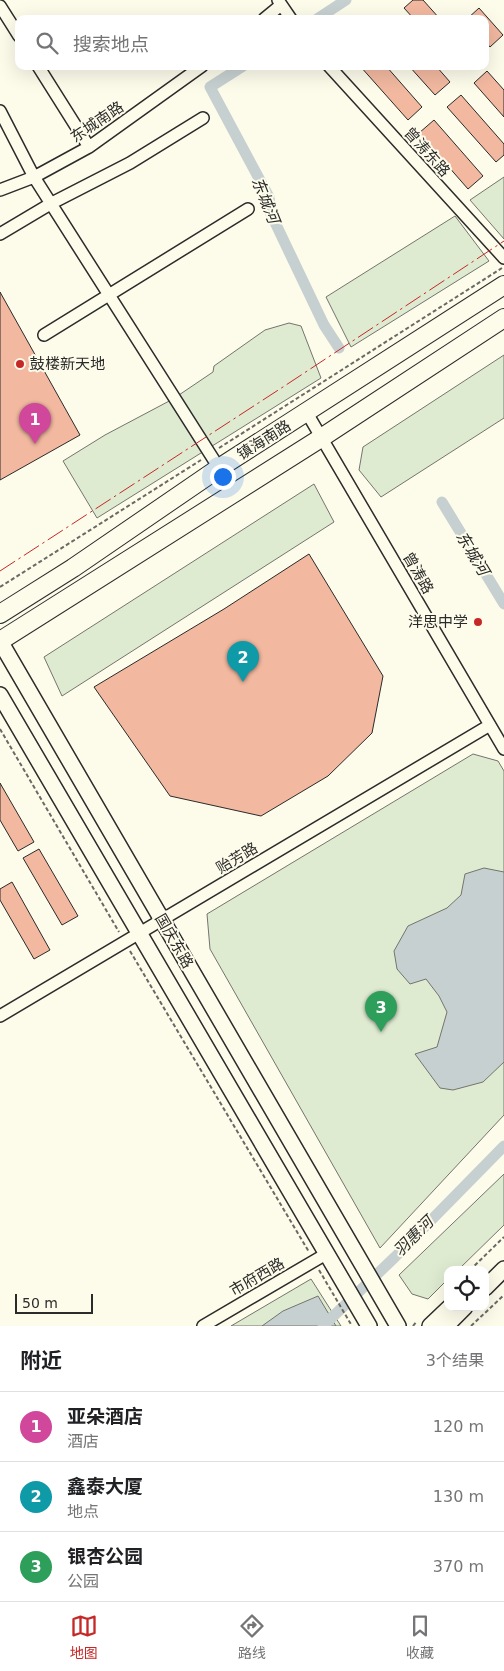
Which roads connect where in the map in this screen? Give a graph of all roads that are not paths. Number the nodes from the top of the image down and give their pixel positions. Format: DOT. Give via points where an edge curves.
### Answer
graph roads {
  1 [pos="280,2"];
  2 [pos="0,6"];
  3 [pos="268,15"];
  4 [pos="289,15"];
  5 [pos="15,30"];
  6 [pos="41,70"];
  7 [pos="196,70"];
  8 [pos="333,70"];
  9 [pos="0,111"];
  10 [pos="203,118"];
  11 [pos="89,147"];
  12 [pos="34,176"];
  13 [pos="0,190"];
  14 [pos="52,203"];
  15 [pos="248,209"];
  16 [pos="0,234"];
  17 [pos="504,258"];
  18 [pos="504,285"];
  19 [pos="110,295"];
  20 [pos="504,318"];
  21 [pos="44,334"];
  22 [pos="307,413"];
  23 [pos="321,438"];
  24 [pos="214,461"];
  25 [pos="0,614"];
  26 [pos="0,641"];
  27 [pos="0,695"];
  28 [pos="490,725"];
  29 [pos="504,749"];
  30 [pos="162,920"];
  31 [pos="139,934"];
  32 [pos="0,1016"];
  33 [pos="504,1256"];
  34 [pos="320,1262"];
  35 [pos="504,1269"];
  36 [pos="489,1270"];
  37 [pos="489,1284"];
  38 [pos="444,1311"];
  39 [pos="461,1311"];
  40 [pos="421,1325"];
  41 [pos="203,1326"];
  42 [pos="369,1326"];
  43 [pos="398,1326"];
  44 [pos="446,1326"];
  1 -- 3 [label="street"];
  1 -- 4 [label="street"];
  2 -- 5 [label="street"];
  6 -- 11 [label="street"];
  7 -- 11 [label="street, 东城南路"];
  8 -- 17 [label="street, 曾涛东路"];
  9 -- 12 [label="street"];
  10 -- 14 [label="street" via="130,163"];
  11 -- 12 [label="street, 东城南路"];
  12 -- 13 [label="street, 东城南路"];
  12 -- 14 [label="street"];
  14 -- 16 [label="street"];
  14 -- 19 [label="street"];
  15 -- 19 [label="street"];
  18 -- 22 [label="highway, 镇海南路"];
  19 -- 21 [label="street"];
  19 -- 24 [label="street"];
  20 -- 23 [label="highway, 镇海南路"];
  22 -- 23 [label="street, 曾涛路"];
  22 -- 24 [label="highway, 镇海南路"];
  23 -- 26 [label="highway, 镇海南路"];
  23 -- 28 [label="street, 曾涛路"];
  24 -- 25 [label="highway, 镇海南路" via="73,568"];
  26 -- 30 [label="main road, 国庆东路"];
  27 -- 31 [label="main road, 国庆东路"];
  28 -- 29 [label="street, 曾涛路"];
  28 -- 30 [label="street, 贻芳路"];
  30 -- 31 [label="street, 贻芳路"];
  30 -- 43 [label="main road, 国庆东路"];
  31 -- 32 [label="street, 贻芳路"];
  31 -- 34 [label="main road, 国庆东路"];
  33 -- 36 [label="main road"];
  34 -- 41 [label="street, 市府西路"];
  34 -- 42 [label="main road, 国庆东路"];
  35 -- 37 [label="main road"];
  38 -- 40 [label="main road"];
  39 -- 44 [label="main road"];
}
